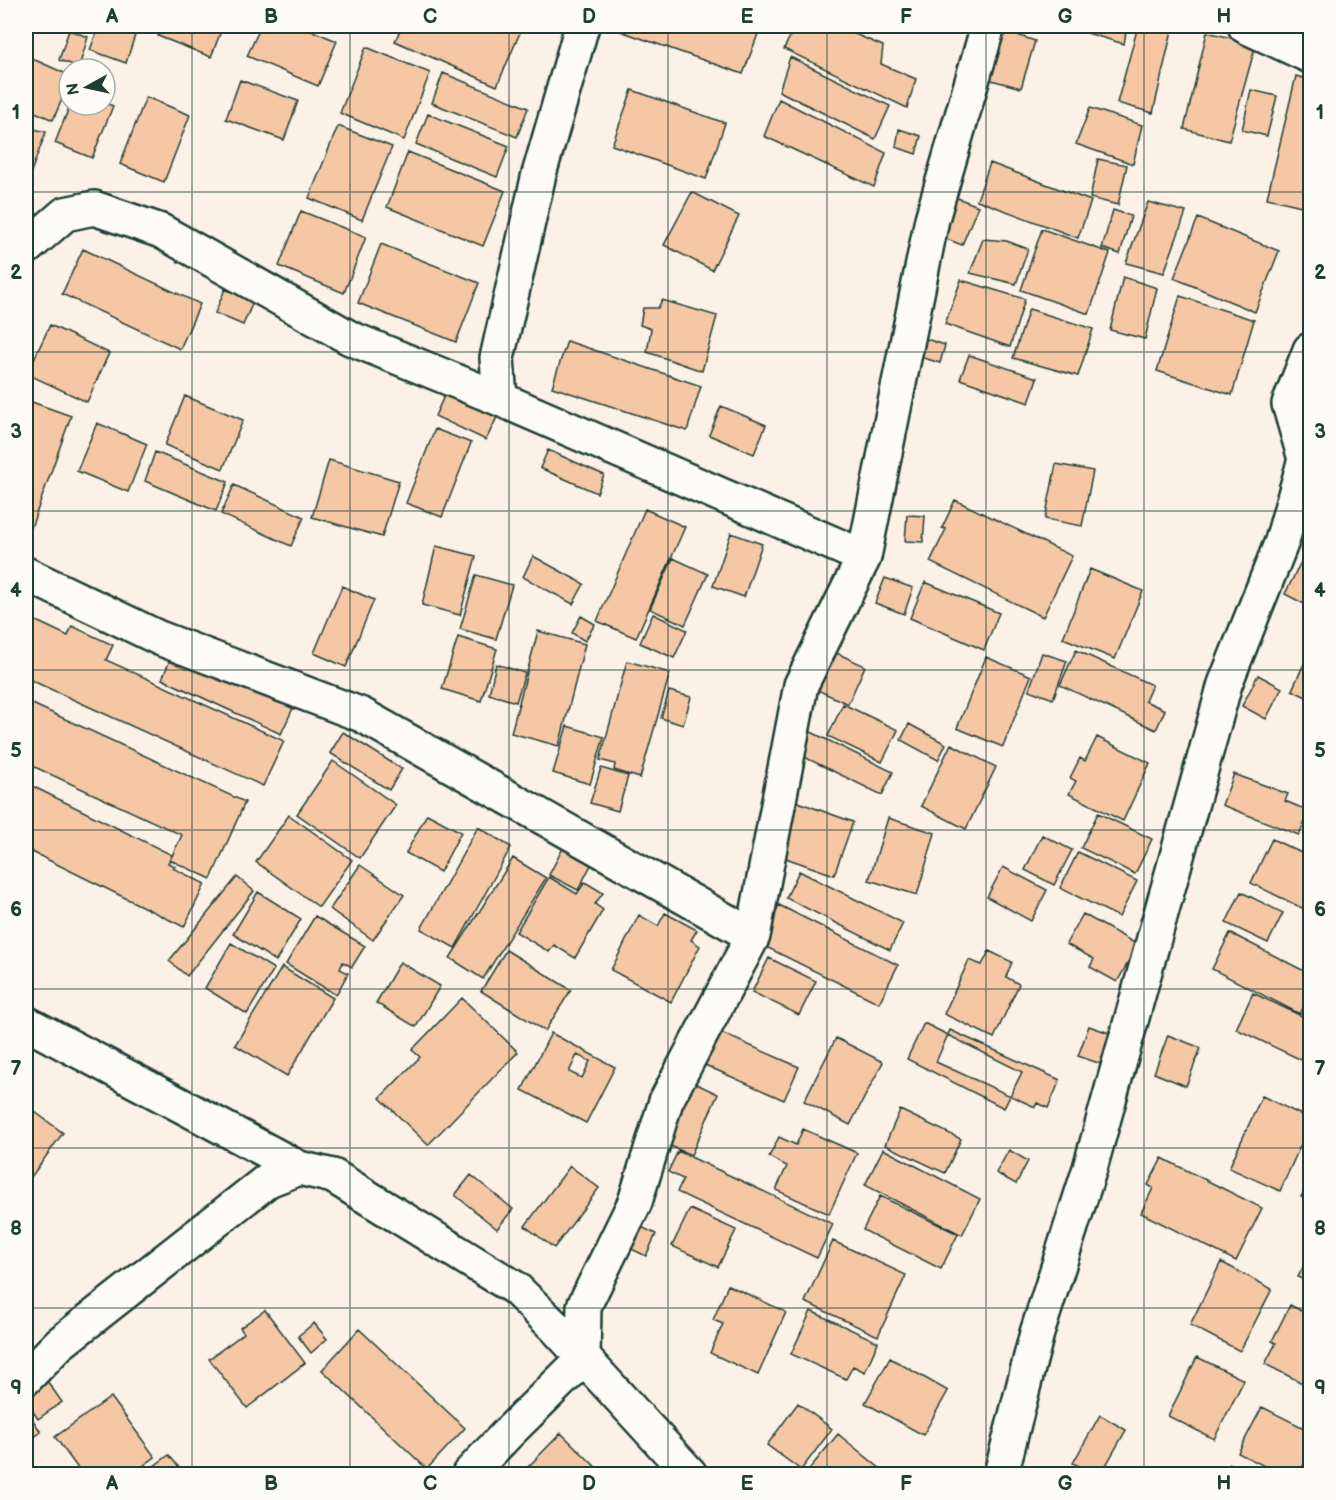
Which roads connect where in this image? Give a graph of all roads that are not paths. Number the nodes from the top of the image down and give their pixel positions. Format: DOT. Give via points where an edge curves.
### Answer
graph roads {
  1 [pos="582,26"];
  2 [pos="988,26"];
  3 [pos="1245,26"];
  4 [pos="1311,56"];
  5 [pos="26,248"];
  6 [pos="1311,350"];
  7 [pos="500,399"];
  8 [pos="864,557"];
  9 [pos="26,574"];
  10 [pos="753,936"];
  11 [pos="26,1023"];
  12 [pos="299,1168"];
  13 [pos="583,1359"];
  14 [pos="26,1378"];
  15 [pos="470,1474"];
  16 [pos="690,1474"];
  17 [pos="1001,1474"];
  1 -- 7 [label="street" via="539,174 497,358"];
  2 -- 8 [label="street" via="932,219"];
  3 -- 4 [label="street"];
  5 -- 7 [label="street" via="65,214 94,208 161,231 350,338"];
  6 -- 17 [label="street" via="1289,404 1305,459 1282,541 1225,684 1090,1168 1037,1333"];
  7 -- 8 [label="street"];
  8 -- 10 [label="street" via="801,685"];
  9 -- 10 [label="street" via="159,638 362,715"];
  10 -- 13 [label="street" via="666,1101 635,1202 584,1306"];
  11 -- 12 [label="street"];
  12 -- 13 [label="street" via="333,1176 515,1288"];
  12 -- 14 [label="street" via="268,1180 59,1344"];
  13 -- 15 [label="street"];
  13 -- 16 [label="street"];
}
